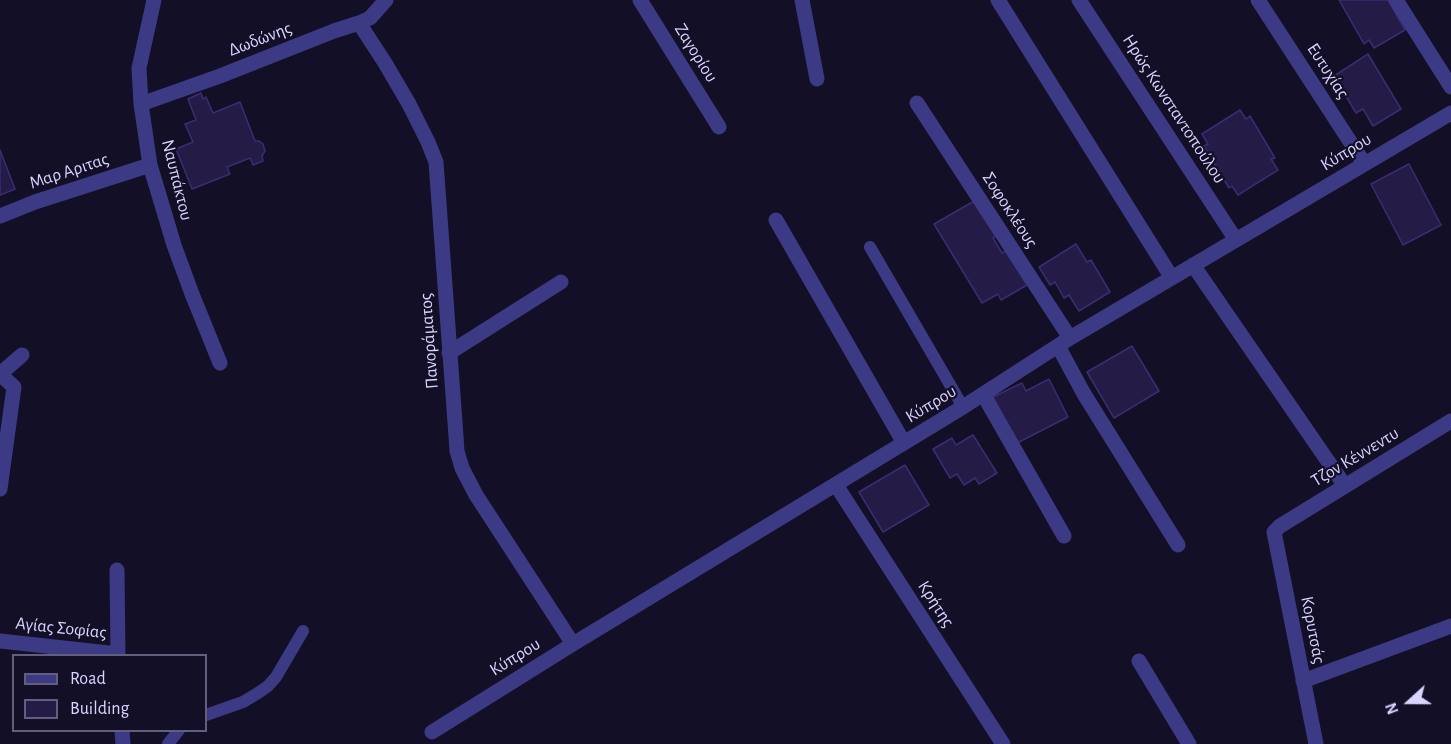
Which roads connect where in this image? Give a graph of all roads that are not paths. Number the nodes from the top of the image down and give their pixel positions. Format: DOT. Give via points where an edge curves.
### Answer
graph roads {
  1 [pos="154,0"];
  2 [pos="386,0"];
  3 [pos="640,0"];
  4 [pos="802,0"];
  5 [pos="998,0"];
  6 [pos="1079,0"];
  7 [pos="1258,0"];
  8 [pos="1399,2"];
  9 [pos="359,23"];
  10 [pos="817,79"];
  11 [pos="1451,87"];
  12 [pos="917,103"];
  13 [pos="141,104"];
  14 [pos="1451,113"];
  15 [pos="719,127"];
  16 [pos="1364,163"];
  17 [pos="150,165"];
  18 [pos="0,216"];
  19 [pos="776,220"];
  20 [pos="1236,240"];
  21 [pos="870,248"];
  22 [pos="1193,266"];
  23 [pos="1173,278"];
  24 [pos="561,282"];
  25 [pos="1064,342"];
  26 [pos="449,353"];
  27 [pos="22,355"];
  28 [pos="220,363"];
  29 [pos="0,374"];
  30 [pos="983,394"];
  31 [pos="963,407"];
  32 [pos="1451,421"];
  33 [pos="904,443"];
  34 [pos="836,484"];
  35 [pos="1345,486"];
  36 [pos="0,489"];
  37 [pos="1280,526"];
  38 [pos="1064,536"];
  39 [pos="1178,545"];
  40 [pos="117,570"];
  41 [pos="1451,626"];
  42 [pos="303,631"];
  43 [pos="0,641"];
  44 [pos="573,644"];
  45 [pos="110,654"];
  46 [pos="118,654"];
  47 [pos="1139,661"];
  48 [pos="1303,681"];
  49 [pos="207,715"];
  50 [pos="177,732"];
  51 [pos="432,732"];
  52 [pos="168,744"];
  53 [pos="1003,744"];
  54 [pos="1189,744"];
  55 [pos="1316,744"];
  1 -- 13 [label="street, Ναυπάκτου" via="139,68"];
  2 -- 9 [label="street, Δωδώνης"];
  3 -- 15 [label="street, Ζαγορίου"];
  4 -- 10 [label="street"];
  5 -- 23 [label="street"];
  6 -- 20 [label="street, Ηρώς Κωνσταντοπούλου"];
  7 -- 16 [label="street, Ευτυχίας"];
  8 -- 11 [label="street"];
  9 -- 13 [label="street, Δωδώνης"];
  9 -- 26 [label="street, Πανοράματος" via="409,104 436,162"];
  12 -- 25 [label="street, Σοφοκλέους"];
  13 -- 17 [label="street, Ναυπάκτου"];
  14 -- 16 [label="street, Κύπρου"];
  16 -- 20 [label="street, Κύπρου"];
  17 -- 18 [label="street, Μαρ Αριτας"];
  17 -- 28 [label="street, Ναυπάκτου" via="174,245"];
  19 -- 33 [label="street"];
  20 -- 22 [label="street, Κύπρου"];
  21 -- 31 [label="lane"];
  22 -- 23 [label="street, Κύπρου"];
  22 -- 35 [label="street"];
  23 -- 25 [label="street, Κύπρου"];
  24 -- 26 [label="street"];
  25 -- 30 [label="street, Κύπρου"];
  25 -- 39 [label="street, Σοφοκλέους" via="1090,403"];
  26 -- 44 [label="street, Πανοράματος" via="457,451 462,468"];
  27 -- 29 [label="street"];
  29 -- 36 [label="street" via="14,387"];
  30 -- 31 [label="street, Κύπρου"];
  30 -- 38 [label="street"];
  31 -- 33 [label="street, Κύπρου"];
  32 -- 35 [label="street, Τζον Κέννεντυ"];
  33 -- 34 [label="street, Κύπρου"];
  34 -- 44 [label="street, Κύπρου"];
  34 -- 53 [label="street, Κρήτης"];
  35 -- 37 [label="street, Τζον Κέννεντυ"];
  37 -- 48 [label="street, Κορυτσάς" via="1274,532"];
  40 -- 46 [label="street"];
  41 -- 48 [label="street"];
  42 -- 49 [label="lane" via="268,686 243,702"];
  43 -- 45 [label="street, Αγίας Σοφίας"];
  44 -- 51 [label="street, Κύπρου"];
  47 -- 54 [label="street"];
  48 -- 55 [label="street, Κορυτσάς"];
  50 -- 52 [label="lane"];
}
